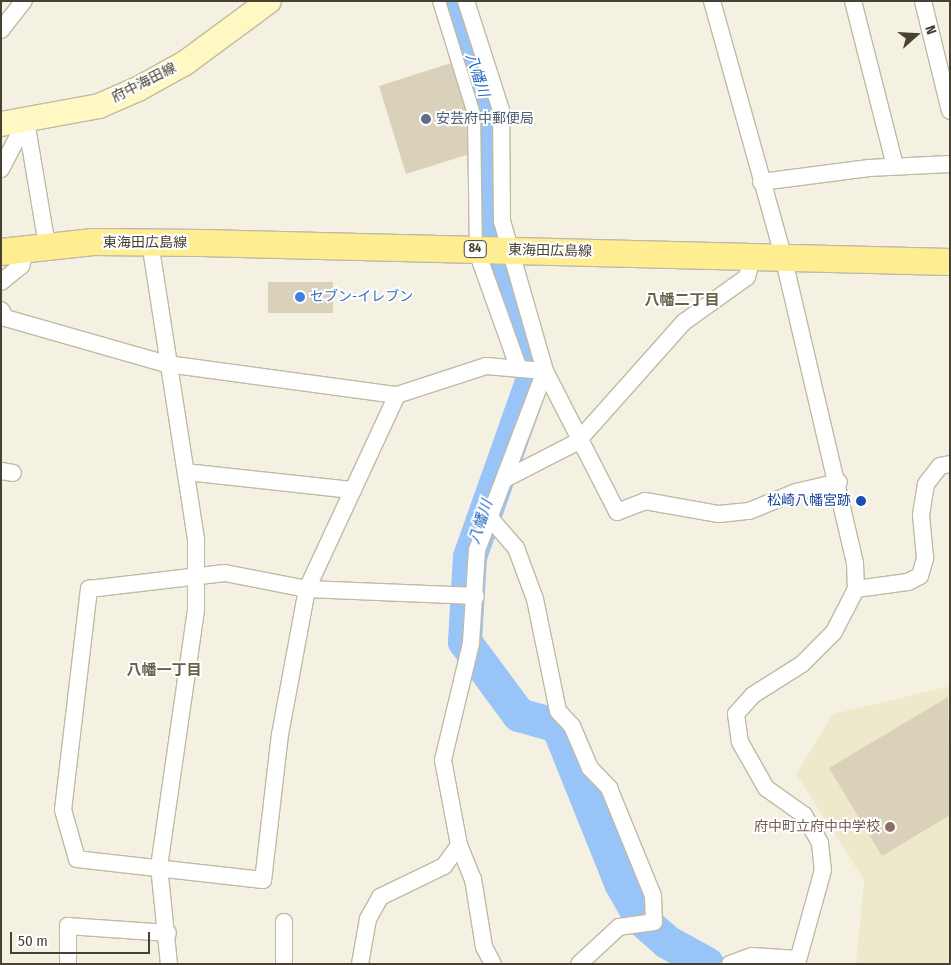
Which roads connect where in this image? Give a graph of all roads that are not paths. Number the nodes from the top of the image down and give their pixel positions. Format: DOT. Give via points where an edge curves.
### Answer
graph roads {
  1 [pos="24,1"];
  2 [pos="269,1"];
  3 [pos="439,1"];
  4 [pos="466,1"];
  5 [pos="712,1"];
  6 [pos="853,1"];
  7 [pos="923,1"];
  8 [pos="1,30"];
  9 [pos="950,111"];
  10 [pos="26,121"];
  11 [pos="1,124"];
  12 [pos="950,164"];
  13 [pos="895,166"];
  14 [pos="1,168"];
  15 [pos="761,182"];
  16 [pos="150,242"];
  17 [pos="25,248"];
  18 [pos="476,249"];
  19 [pos="508,250"];
  20 [pos="753,255"];
  21 [pos="783,256"];
  22 [pos="950,262"];
  23 [pos="1,282"];
  24 [pos="1,310"];
  25 [pos="167,364"];
  26 [pos="519,369"];
  27 [pos="545,371"];
  28 [pos="397,395"];
  29 [pos="577,442"];
  30 [pos="950,464"];
  31 [pos="186,472"];
  32 [pos="507,478"];
  33 [pos="839,482"];
  34 [pos="353,490"];
  35 [pos="490,518"];
  36 [pos="196,574"];
  37 [pos="307,589"];
  38 [pos="856,589"];
  39 [pos="476,596"];
  40 [pos="459,845"];
  41 [pos="159,866"];
  42 [pos="284,922"];
  43 [pos="168,933"];
  44 [pos="798,962"];
  45 [pos="68,964"];
  46 [pos="169,964"];
  47 [pos="284,964"];
  48 [pos="360,964"];
  49 [pos="493,964"];
  50 [pos="579,964"];
  51 [pos="730,964"];
  1 -- 8 [label="street"];
  2 -- 10 [label="main road, 府中海田線" via="185,63 138,89 99,106"];
  3 -- 18 [label="street" via="474,114"];
  4 -- 19 [label="street" via="501,110 502,221"];
  5 -- 15 [label="street"];
  6 -- 13 [label="street"];
  7 -- 9 [label="street"];
  10 -- 11 [label="main road, 府中海田線"];
  10 -- 14 [label="street"];
  10 -- 17 [label="street"];
  12 -- 13 [label="street"];
  13 -- 15 [label="street"];
  15 -- 21 [label="street"];
  16 -- 17 [label="main road, 東海田広島線 / 84"];
  16 -- 18 [label="main road, 東海田広島線 / 84"];
  16 -- 25 [label="street"];
  17 -- 23 [label="street" via="21,266"];
  18 -- 19 [label="main road, 東海田広島線 / 84"];
  18 -- 26 [label="street"];
  19 -- 20 [label="main road, 東海田広島線 / 84"];
  19 -- 27 [label="street"];
  20 -- 21 [label="main road, 東海田広島線 / 84"];
  20 -- 29 [label="street" via="747,276 684,322"];
  21 -- 22 [label="main road, 東海田広島線 / 84"];
  21 -- 33 [label="street"];
  24 -- 25 [label="street" via="5,318"];
  25 -- 28 [label="street"];
  25 -- 31 [label="street"];
  26 -- 27 [label="street"];
  26 -- 28 [label="street" via="486,366"];
  27 -- 29 [label="street"];
  27 -- 32 [label="street"];
  28 -- 34 [label="street"];
  29 -- 32 [label="street"];
  29 -- 33 [label="street" via="617,512 645,500 719,514 749,511 796,492"];
  30 -- 38 [label="street" via="940,466 926,484 920,515 925,558 920,576 908,582"];
  31 -- 34 [label="street"];
  31 -- 36 [label="street" via="196,540"];
  32 -- 35 [label="street"];
  33 -- 38 [label="street"];
  34 -- 37 [label="street"];
  35 -- 39 [label="street" via="477,550"];
  35 -- 50 [label="street" via="516,548 535,599 558,711 572,726 590,768 609,788 653,896 654,922 619,927"];
  36 -- 37 [label="street" via="225,573"];
  36 -- 41 [label="street" via="196,610"];
  36 -- 41 [label="street" via="89,590 63,810 77,859"];
  37 -- 39 [label="street"];
  37 -- 41 [label="street" via="280,734 263,880"];
  38 -- 44 [label="street" via="834,632 802,664 753,695 736,714 740,742 766,788 804,815 820,843 824,870"];
  39 -- 40 [label="street" via="471,643 443,760"];
  40 -- 48 [label="street" via="444,866 380,897 368,919"];
  40 -- 49 [label="street" via="473,879 484,947"];
  41 -- 43 [label="street"];
  42 -- 47 [label="street"];
  43 -- 45 [label="street" via="68,926"];
  43 -- 46 [label="street"];
  44 -- 51 [label="street" via="752,956"];
}
